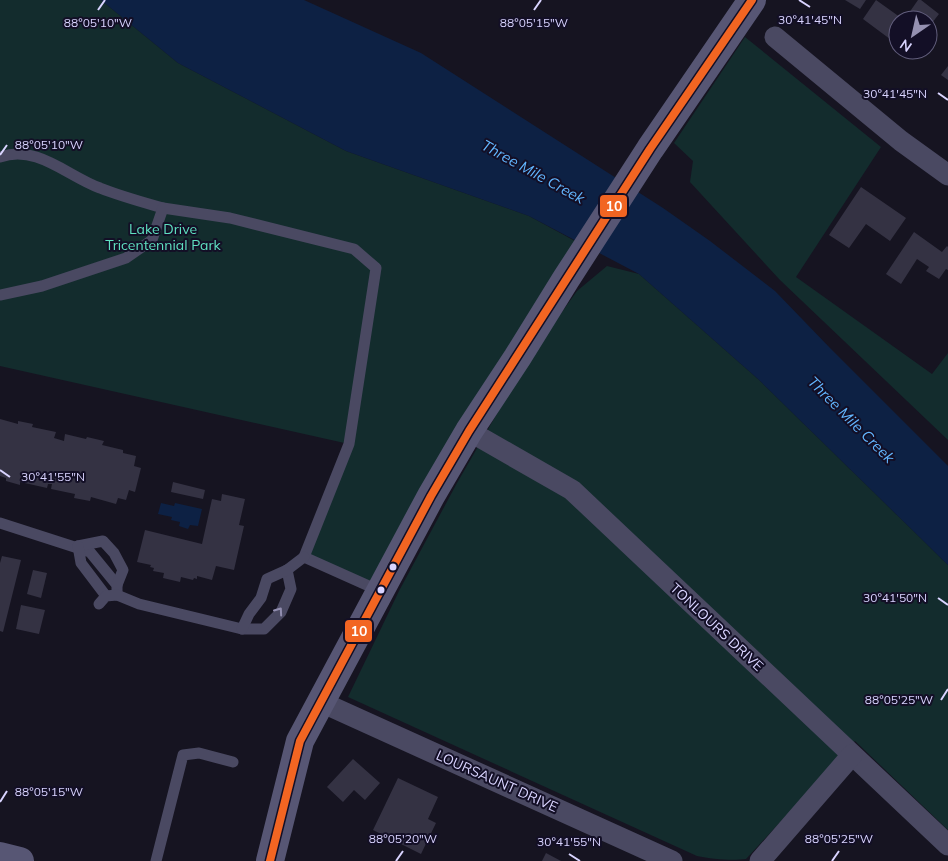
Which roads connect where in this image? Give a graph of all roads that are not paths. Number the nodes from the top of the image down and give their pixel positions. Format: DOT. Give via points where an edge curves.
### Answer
graph roads {
  1 [pos="752,0"];
  2 [pos="775,36"];
  3 [pos="0,157"];
  4 [pos="948,175"];
  5 [pos="162,208"];
  6 [pos="0,295"];
  7 [pos="469,431"];
  8 [pos="0,523"];
  9 [pos="78,546"];
  10 [pos="304,557"];
  11 [pos="287,570"];
  12 [pos="380,591"];
  13 [pos="110,595"];
  14 [pos="242,629"];
  15 [pos="322,702"];
  16 [pos="852,755"];
  17 [pos="233,762"];
  18 [pos="948,845"];
  19 [pos="0,856"];
  20 [pos="20,861"];
  21 [pos="156,861"];
  22 [pos="270,861"];
  23 [pos="672,861"];
  24 [pos="760,861"];
  1 -- 7 [label="street" via="650,150"];
  2 -- 4 [label="street" via="901,141"];
  3 -- 5 [label="lane" via="19,154 40,158 98,188"];
  5 -- 6 [label="lane" via="152,240 126,258 42,286"];
  5 -- 10 [label="lane" via="230,218 354,250 376,268 349,444"];
  7 -- 12 [label="street"];
  7 -- 16 [label="street, TONLOURS DRIVE" via="572,490"];
  8 -- 9 [label="lane"];
  9 -- 13 [label="lane" via="81,563"];
  9 -- 13 [label="lane" via="103,541 114,553 123,570"];
  10 -- 11 [label="lane"];
  10 -- 12 [label="lane"];
  11 -- 14 [label="lane" via="267,579 261,598"];
  14 -- 11 [label="lane, one-way" via="264,629 280,612 291,589"];
  12 -- 15 [label="street"];
  13 -- 14 [label="lane"];
  15 -- 22 [label="street" via="300,741"];
  15 -- 23 [label="street, LOURSAUNT DRIVE"];
  16 -- 18 [label="street, TONLOURS DRIVE"];
  16 -- 24 [label="street"];
  17 -- 21 [label="lane" via="200,753 183,755"];
  19 -- 20 [label="street"];
}
